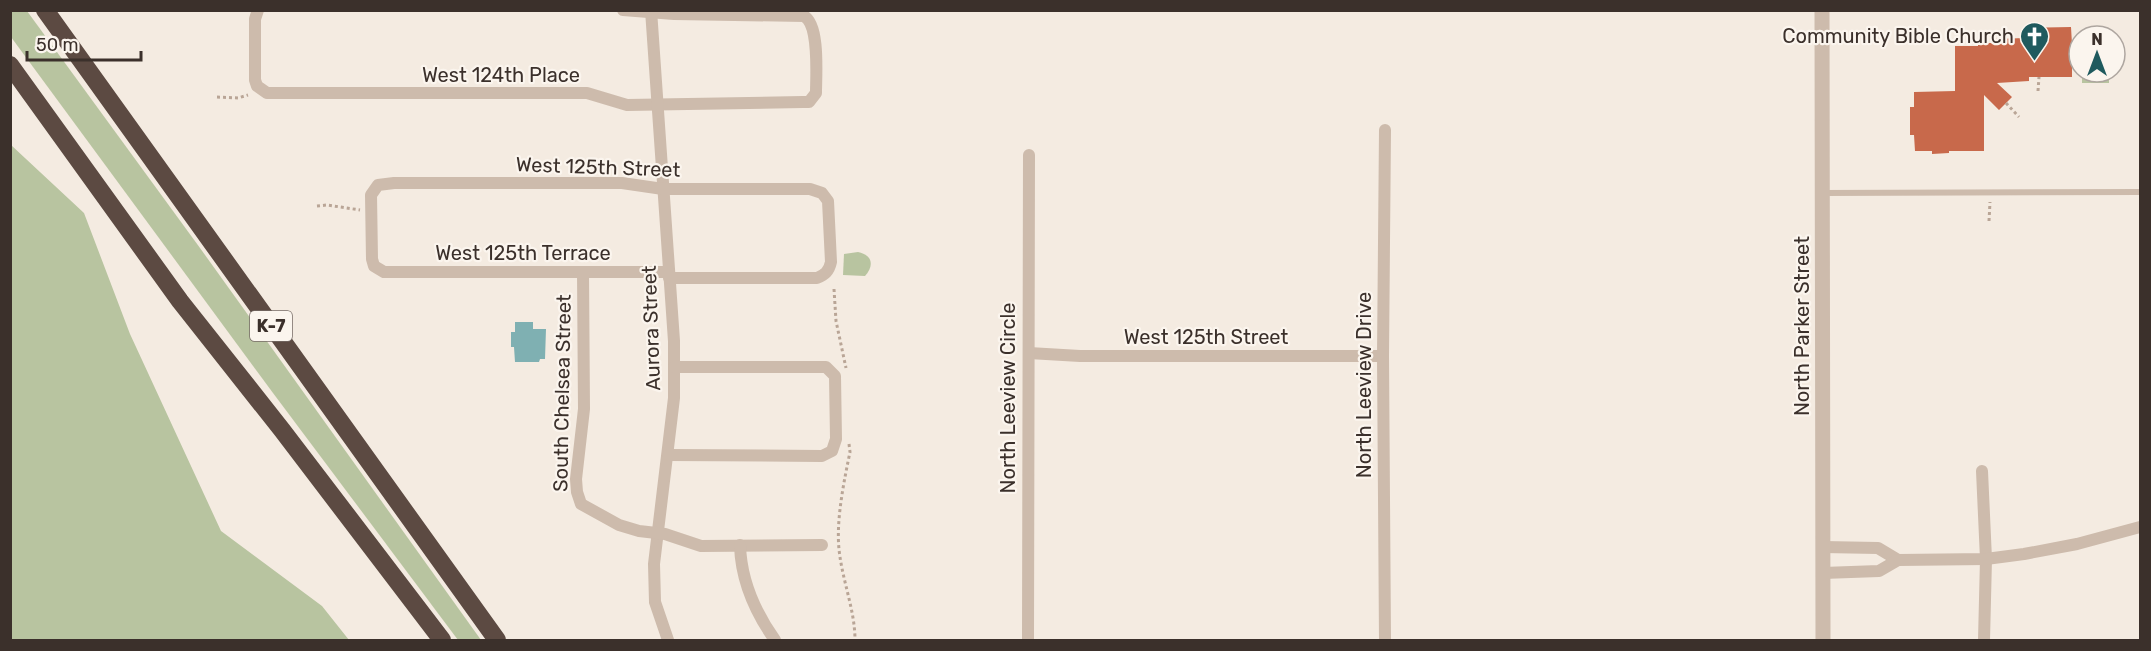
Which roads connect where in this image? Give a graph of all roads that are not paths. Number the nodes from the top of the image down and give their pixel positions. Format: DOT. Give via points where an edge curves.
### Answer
graph roads {
  1 [pos="45,10"];
  2 [pos="258,10"];
  3 [pos="623,10"];
  4 [pos="1822,10"];
  5 [pos="651,11"];
  6 [pos="10,65"];
  7 [pos="658,104"];
  8 [pos="1385,130"];
  9 [pos="1029,155"];
  10 [pos="663,189"];
  11 [pos="2140,192"];
  12 [pos="1822,194"];
  13 [pos="378,270"];
  14 [pos="584,272"];
  15 [pos="826,272"];
  16 [pos="669,275"];
  17 [pos="1029,353"];
  18 [pos="1383,356"];
  19 [pos="674,367"];
  20 [pos="668,455"];
  21 [pos="1982,471"];
  22 [pos="2140,527"];
  23 [pos="657,532"];
  24 [pos="822,544"];
  25 [pos="740,545"];
  26 [pos="1823,547"];
  27 [pos="1986,559"];
  28 [pos="1898,560"];
  29 [pos="1823,573"];
  30 [pos="442,640"];
  31 [pos="497,640"];
  32 [pos="668,640"];
  33 [pos="775,640"];
  34 [pos="1028,640"];
  35 [pos="1385,640"];
  36 [pos="1823,640"];
  37 [pos="1984,640"];
  1 -- 31 [label="highway, K-7"];
  2 -- 7 [label="street, West 124th Place" via="255,91 587,93 627,105"];
  3 -- 5 [label="street"];
  4 -- 12 [label="street, North Parker Street"];
  5 -- 7 [label="street, Aurora Street"];
  5 -- 7 [label="street, West 124th Place" via="800,14 808,17 813,26 816,93 809,102"];
  6 -- 30 [label="highway" via="180,302"];
  7 -- 10 [label="street, Aurora Street"];
  8 -- 18 [label="street, North Leeview Drive"];
  9 -- 17 [label="street, North Leeview Circle"];
  10 -- 13 [label="street, West 125th Street" via="622,183 383,184 374,189 371,199 372,259"];
  10 -- 15 [label="street, West 125th Street" via="817,190 829,204 831,262"];
  10 -- 16 [label="street, Aurora Street"];
  11 -- 12 [label="lane"];
  12 -- 26 [label="street, North Parker Street"];
  13 -- 14 [label="street, West 125th Terrace"];
  14 -- 16 [label="street, West 125th Terrace"];
  14 -- 23 [label="street, South Chelsea Street" via="584,409 577,492 581,504 620,525"];
  15 -- 16 [label="street, West 125th Terrace" via="817,278"];
  16 -- 19 [label="street, Aurora Street"];
  17 -- 18 [label="street, West 125th Street"];
  17 -- 34 [label="street, North Leeview Circle"];
  18 -- 35 [label="street, North Leeview Drive"];
  19 -- 20 [label="street, Aurora Street"];
  19 -- 20 [label="street" via="826,367 836,375 836,439 835,447 822,456"];
  20 -- 23 [label="street, Aurora Street"];
  21 -- 27 [label="street"];
  22 -- 27 [label="street" via="2077,544"];
  23 -- 25 [label="street, South Chelsea Street" via="701,546"];
  23 -- 32 [label="street, Aurora Street" via="655,602"];
  24 -- 25 [label="street, South Chelsea Street"];
  25 -- 33 [label="street" via="743,577"];
  26 -- 28 [label="street" via="1878,548"];
  26 -- 29 [label="street, North Parker Street"];
  27 -- 28 [label="street"];
  27 -- 37 [label="street"];
  28 -- 29 [label="street" via="1880,571"];
  29 -- 36 [label="street, North Parker Street"];
}
